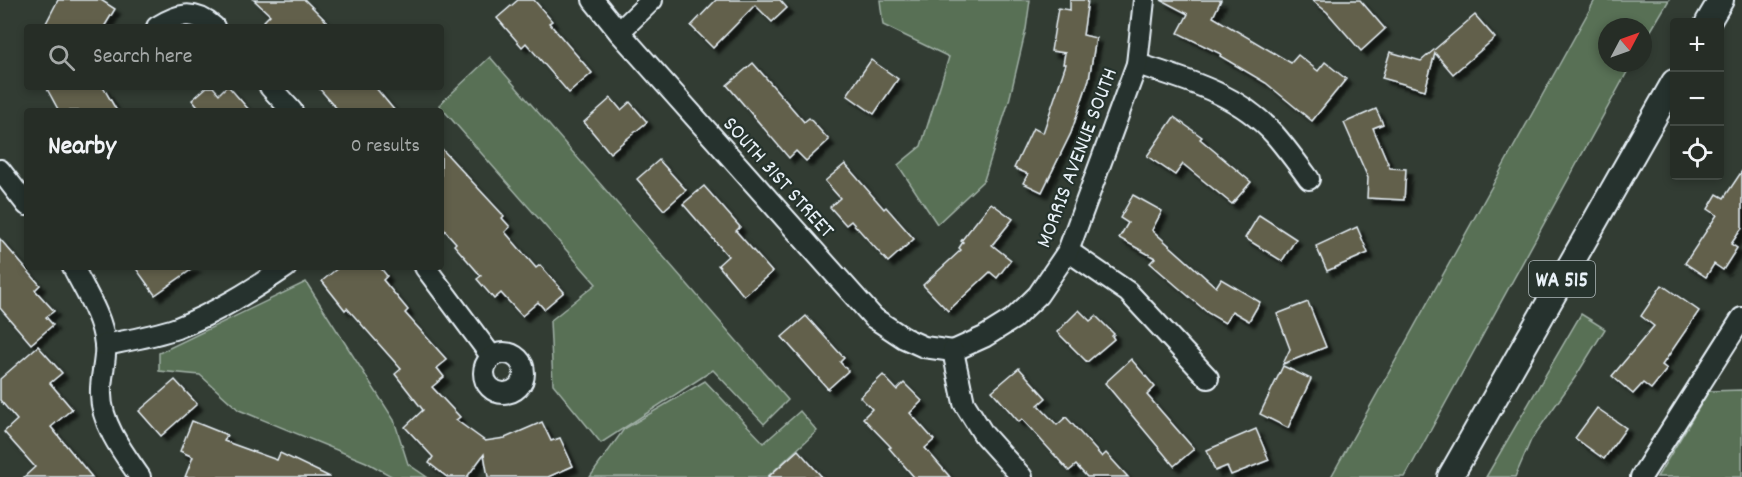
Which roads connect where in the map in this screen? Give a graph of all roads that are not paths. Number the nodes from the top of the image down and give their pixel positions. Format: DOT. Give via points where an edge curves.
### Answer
graph roads {
  1 [pos="593,0"];
  2 [pos="652,0"];
  3 [pos="1144,0"];
  4 [pos="1721,0"];
  5 [pos="1710,18"];
  6 [pos="162,24"];
  7 [pos="210,24"];
  8 [pos="619,32"];
  9 [pos="1137,64"];
  10 [pos="1670,89"];
  11 [pos="273,90"];
  12 [pos="289,108"];
  13 [pos="0,170"];
  14 [pos="1310,179"];
  15 [pos="24,201"];
  16 [pos="1068,251"];
  17 [pos="75,270"];
  18 [pos="282,270"];
  19 [pos="427,270"];
  20 [pos="1742,318"];
  21 [pos="105,345"];
  22 [pos="952,351"];
  23 [pos="492,357"];
  24 [pos="1208,378"];
  25 [pos="140,477"];
  26 [pos="1022,477"];
  27 [pos="1450,477"];
  28 [pos="1641,477"];
  1 -- 8 [label="street, SOUTH 31ST STREET"];
  2 -- 8 [label="street"];
  3 -- 9 [label="street, MORRIS AVENUE SOUTH"];
  4 -- 5 [label="main road"];
  6 -- 7 [label="street" via="177,15 194,15"];
  8 -- 22 [label="street, SOUTH 31ST STREET" via="874,318 924,347"];
  9 -- 14 [label="street" via="1205,86 1237,103 1274,134"];
  9 -- 16 [label="street, MORRIS AVENUE SOUTH"];
  10 -- 27 [label="main road, WA 515"];
  11 -- 12 [label="street"];
  13 -- 15 [label="street"];
  16 -- 22 [label="street, MORRIS AVENUE SOUTH" via="1038,295 1013,319"];
  16 -- 24 [label="street" via="1128,292"];
  17 -- 21 [label="street" via="96,310"];
  18 -- 21 [label="street" via="250,292 178,327"];
  19 -- 23 [label="street"];
  20 -- 28 [label="street"];
  21 -- 25 [label="street" via="101,397 107,423"];
  22 -- 26 [label="street" via="964,403 984,435"];
}
